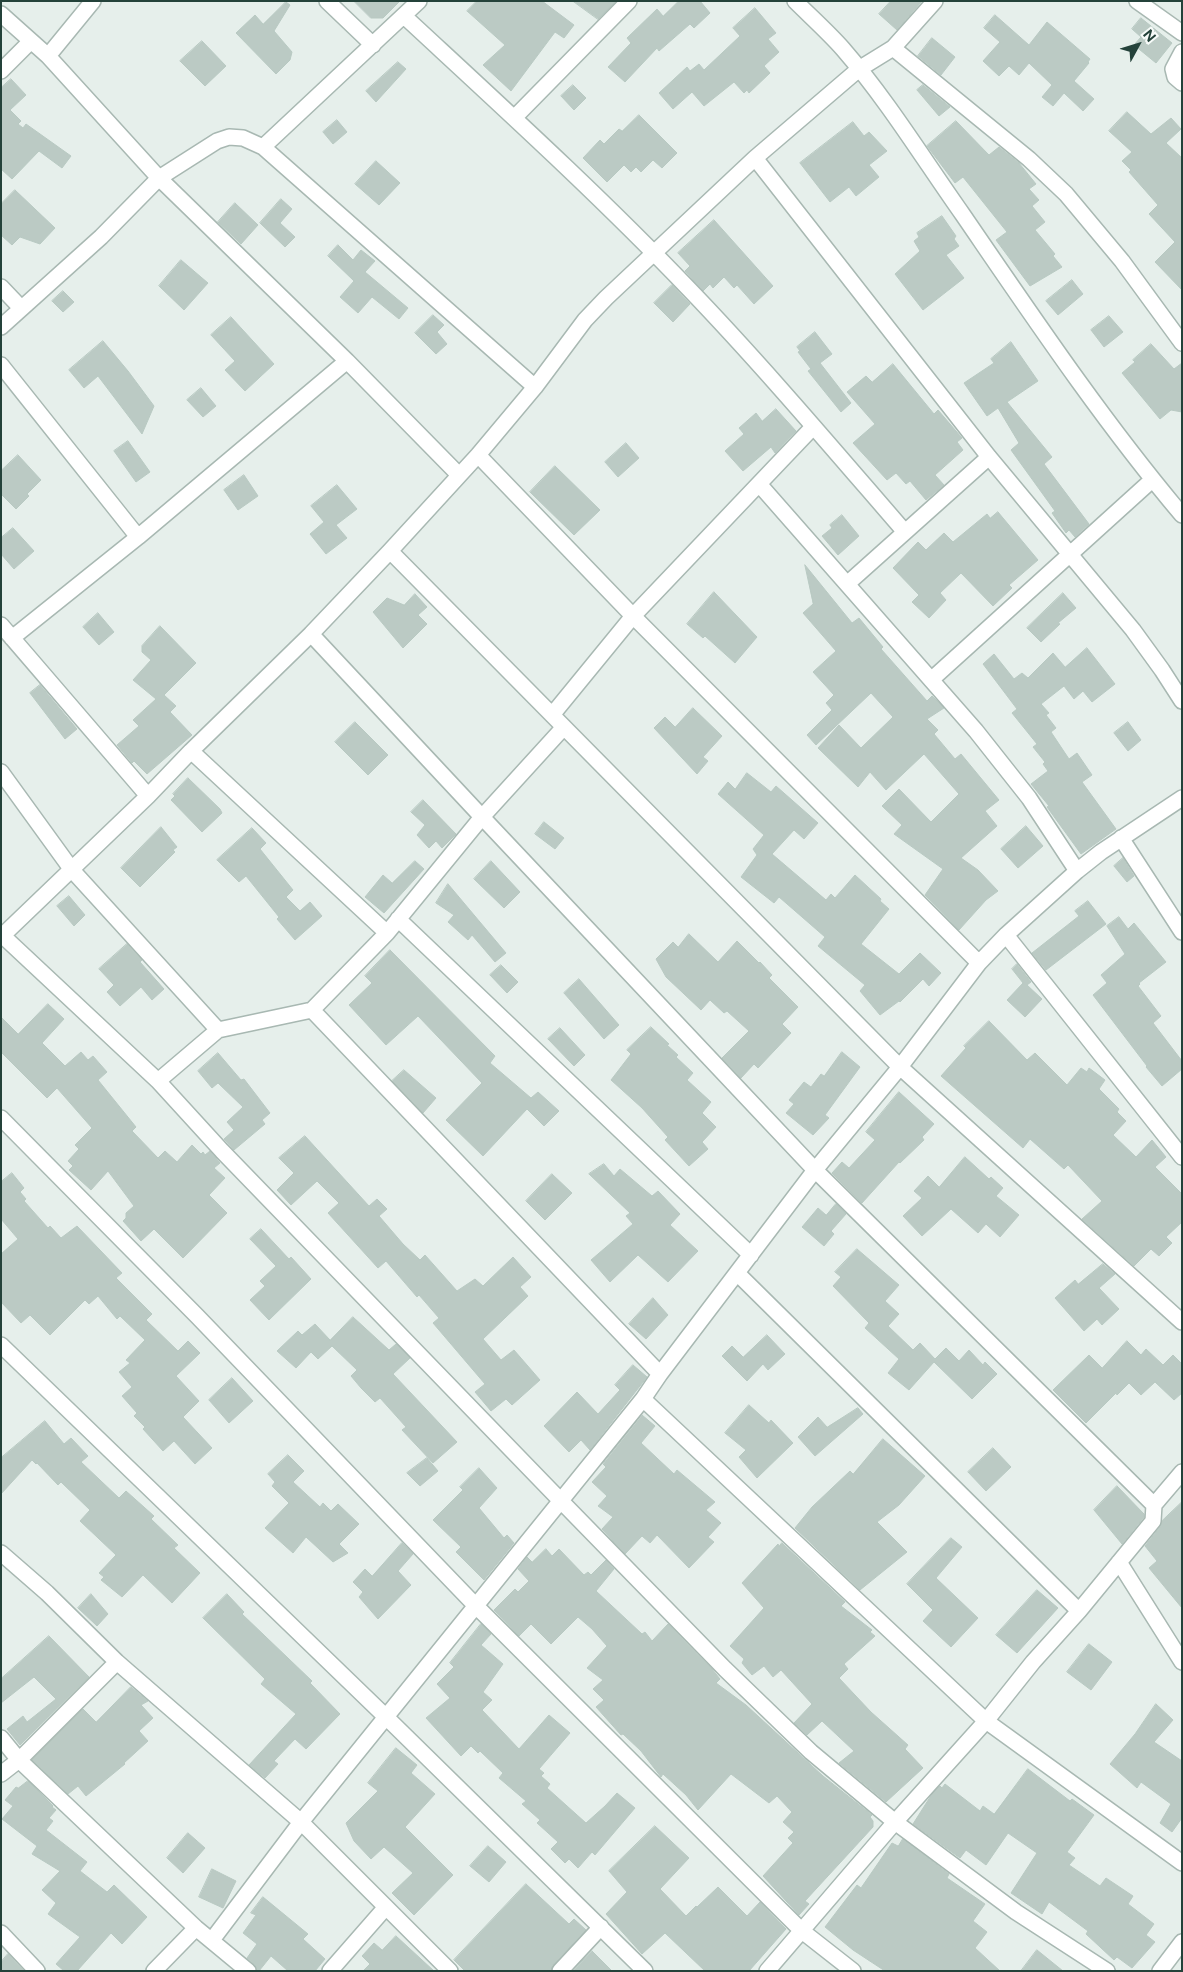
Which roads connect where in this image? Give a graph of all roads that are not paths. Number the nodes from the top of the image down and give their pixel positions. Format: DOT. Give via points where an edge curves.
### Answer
graph roads {
  1 [pos="93,1"];
  2 [pos="327,1"];
  3 [pos="419,1"];
  4 [pos="629,1"];
  5 [pos="795,1"];
  6 [pos="935,1"];
  7 [pos="1137,1"];
  8 [pos="1,14"];
  9 [pos="404,16"];
  10 [pos="1182,34"];
  11 [pos="31,41"];
  12 [pos="373,45"];
  13 [pos="893,48"];
  14 [pos="1182,52"];
  15 [pos="48,56"];
  16 [pos="859,69"];
  17 [pos="1,72"];
  18 [pos="1182,83"];
  19 [pos="514,118"];
  20 [pos="263,147"];
  21 [pos="755,158"];
  22 [pos="159,178"];
  23 [pos="654,253"];
  24 [pos="1,287"];
  25 [pos="21,308"];
  26 [pos="1,327"];
  27 [pos="1182,343"];
  28 [pos="347,361"];
  29 [pos="1,365"];
  30 [pos="535,387"];
  31 [pos="813,427"];
  32 [pos="478,455"];
  33 [pos="989,456"];
  34 [pos="459,475"];
  35 [pos="1152,480"];
  36 [pos="759,484"];
  37 [pos="1182,516"];
  38 [pos="904,530"];
  39 [pos="138,537"];
  40 [pos="390,551"];
  41 [pos="1069,554"];
  42 [pos="847,584"];
  43 [pos="633,616"];
  44 [pos="1,625"];
  45 [pos="311,634"];
  46 [pos="12,638"];
  47 [pos="931,680"];
  48 [pos="1182,701"];
  49 [pos="552,715"];
  50 [pos="564,727"];
  51 [pos="191,751"];
  52 [pos="1,772"];
  53 [pos="148,796"];
  54 [pos="1182,798"];
  55 [pos="482,817"];
  56 [pos="1121,838"];
  57 [pos="72,870"];
  58 [pos="1077,871"];
  59 [pos="398,919"];
  60 [pos="1182,932"];
  61 [pos="387,933"];
  62 [pos="1006,935"];
  63 [pos="2,937"];
  64 [pos="979,963"];
  65 [pos="312,1010"];
  66 [pos="218,1030"];
  67 [pos="900,1067"];
  68 [pos="158,1082"];
  69 [pos="1,1118"];
  70 [pos="1182,1157"];
  71 [pos="815,1170"];
  72 [pos="751,1256"];
  73 [pos="737,1274"];
  74 [pos="1182,1322"];
  75 [pos="1,1345"];
  76 [pos="660,1374"];
  77 [pos="643,1399"];
  78 [pos="1182,1472"];
  79 [pos="560,1500"];
  80 [pos="1154,1505"];
  81 [pos="1,1553"];
  82 [pos="1119,1562"];
  83 [pos="475,1605"];
  84 [pos="1079,1611"];
  85 [pos="118,1662"];
  86 [pos="1182,1662"];
  87 [pos="386,1717"];
  88 [pos="986,1721"];
  89 [pos="1,1738"];
  90 [pos="19,1760"];
  91 [pos="1,1774"];
  92 [pos="301,1822"];
  93 [pos="894,1822"];
  94 [pos="1182,1863"];
  95 [pos="386,1907"];
  96 [pos="601,1927"];
  97 [pos="196,1928"];
  98 [pos="802,1931"];
  99 [pos="1,1933"];
  100 [pos="212,1940"];
  101 [pos="1182,1942"];
  102 [pos="36,1971"];
  103 [pos="154,1971"];
  104 [pos="248,1971"];
  105 [pos="330,1971"];
  106 [pos="450,1971"];
  107 [pos="560,1971"];
  108 [pos="645,1971"];
  109 [pos="767,1971"];
  110 [pos="853,1971"];
  111 [pos="1107,1971"];
  112 [pos="1160,1971"];
  1 -- 15 [label="street"];
  2 -- 12 [label="street"];
  3 -- 9 [label="street"];
  4 -- 19 [label="street"];
  5 -- 16 [label="street"];
  6 -- 13 [label="street"];
  7 -- 10 [label="street"];
  8 -- 11 [label="street"];
  9 -- 12 [label="street"];
  9 -- 19 [label="street"];
  11 -- 15 [label="street"];
  11 -- 17 [label="street"];
  12 -- 20 [label="street"];
  13 -- 16 [label="street"];
  13 -- 27 [label="street" via="1021,152 1066,194 1122,261"];
  14 -- 18 [label="street" via="1173,69 1174,77"];
  15 -- 22 [label="street"];
  16 -- 21 [label="street"];
  16 -- 35 [label="street" via="1085,392"];
  19 -- 23 [label="street"];
  20 -- 22 [label="street" via="243,138 229,137 217,141"];
  20 -- 30 [label="street"];
  21 -- 23 [label="street"];
  21 -- 33 [label="street"];
  22 -- 25 [label="street" via="101,237"];
  22 -- 28 [label="street"];
  23 -- 30 [label="street" via="585,320"];
  23 -- 31 [label="street" via="730,332"];
  24 -- 25 [label="street"];
  25 -- 26 [label="street"];
  28 -- 34 [label="street"];
  28 -- 39 [label="street"];
  29 -- 39 [label="street"];
  30 -- 32 [label="street"];
  31 -- 36 [label="street"];
  31 -- 38 [label="street"];
  32 -- 34 [label="street"];
  32 -- 43 [label="street"];
  33 -- 38 [label="street"];
  33 -- 41 [label="street"];
  34 -- 40 [label="street"];
  35 -- 37 [label="street"];
  35 -- 41 [label="street"];
  36 -- 42 [label="street"];
  36 -- 43 [label="street"];
  38 -- 42 [label="street"];
  39 -- 46 [label="street"];
  40 -- 45 [label="street"];
  40 -- 49 [label="street"];
  41 -- 47 [label="street"];
  41 -- 48 [label="street" via="1132,630"];
  42 -- 47 [label="street"];
  43 -- 49 [label="street"];
  43 -- 64 [label="street"];
  44 -- 46 [label="street"];
  45 -- 51 [label="street"];
  45 -- 55 [label="street"];
  46 -- 53 [label="street"];
  47 -- 58 [label="street" via="1029,798"];
  49 -- 50 [label="street"];
  50 -- 55 [label="street"];
  50 -- 67 [label="street"];
  51 -- 53 [label="street"];
  51 -- 61 [label="street"];
  52 -- 57 [label="street"];
  53 -- 57 [label="street"];
  54 -- 56 [label="street"];
  55 -- 59 [label="street"];
  55 -- 71 [label="street"];
  56 -- 58 [label="street"];
  56 -- 60 [label="street"];
  57 -- 63 [label="street"];
  57 -- 66 [label="street"];
  58 -- 62 [label="street"];
  59 -- 61 [label="street"];
  59 -- 72 [label="street"];
  61 -- 65 [label="street"];
  62 -- 64 [label="street"];
  62 -- 70 [label="street"];
  63 -- 68 [label="street"];
  64 -- 67 [label="street"];
  65 -- 66 [label="street"];
  65 -- 76 [label="street"];
  66 -- 68 [label="street"];
  67 -- 71 [label="street"];
  67 -- 74 [label="street"];
  68 -- 79 [label="street"];
  69 -- 83 [label="street"];
  71 -- 72 [label="street"];
  71 -- 80 [label="street"];
  72 -- 73 [label="street"];
  73 -- 76 [label="street"];
  73 -- 84 [label="street"];
  75 -- 87 [label="street"];
  76 -- 77 [label="street"];
  77 -- 79 [label="street"];
  77 -- 88 [label="street"];
  78 -- 80 [label="street"];
  79 -- 83 [label="street"];
  79 -- 93 [label="street" via="811,1752"];
  80 -- 82 [label="street" via="1153,1521"];
  81 -- 85 [label="street"];
  82 -- 84 [label="street"];
  82 -- 86 [label="street"];
  83 -- 87 [label="street"];
  83 -- 98 [label="street"];
  84 -- 88 [label="street"];
  85 -- 90 [label="street"];
  85 -- 92 [label="street"];
  87 -- 92 [label="street"];
  87 -- 96 [label="street"];
  88 -- 93 [label="street"];
  88 -- 94 [label="street"];
  89 -- 90 [label="street"];
  90 -- 91 [label="street"];
  90 -- 97 [label="street"];
  92 -- 95 [label="street"];
  92 -- 100 [label="street"];
  93 -- 98 [label="street"];
  93 -- 111 [label="street" via="1016,1912"];
  95 -- 105 [label="street"];
  95 -- 106 [label="street"];
  96 -- 107 [label="street"];
  96 -- 108 [label="street"];
  97 -- 100 [label="street"];
  97 -- 103 [label="street"];
  98 -- 109 [label="street"];
  98 -- 110 [label="street"];
  99 -- 102 [label="street"];
  100 -- 104 [label="street"];
  101 -- 112 [label="street"];
}
